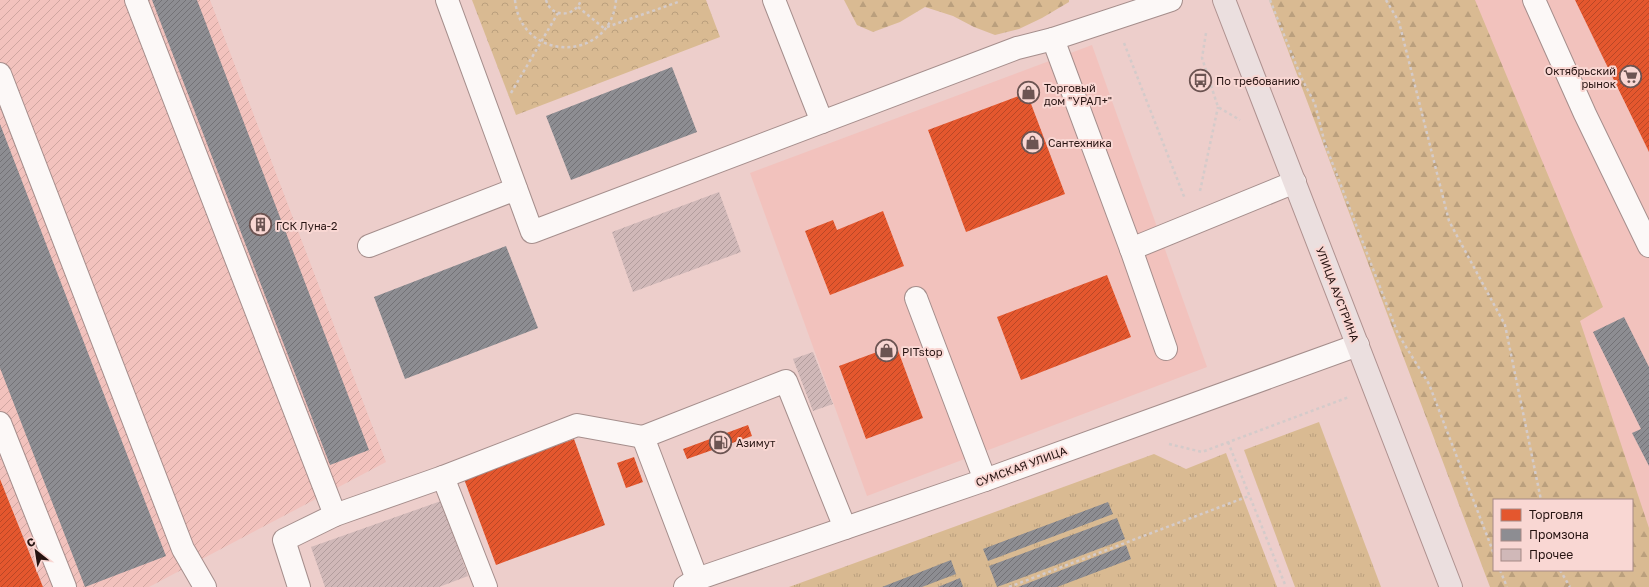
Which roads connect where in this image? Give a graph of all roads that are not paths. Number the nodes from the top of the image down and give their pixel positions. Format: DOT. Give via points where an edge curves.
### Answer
graph roads {
  1 [pos="136,0"];
  2 [pos="447,0"];
  3 [pos="774,0"];
  4 [pos="1172,0"];
  5 [pos="1224,0"];
  6 [pos="1534,0"];
  7 [pos="1053,39"];
  8 [pos="0,74"];
  9 [pos="822,122"];
  10 [pos="1295,182"];
  11 [pos="516,189"];
  12 [pos="369,246"];
  13 [pos="1649,246"];
  14 [pos="1131,248"];
  15 [pos="916,298"];
  16 [pos="1358,344"];
  17 [pos="1166,350"];
  18 [pos="0,423"];
  19 [pos="643,437"];
  20 [pos="443,477"];
  21 [pos="985,480"];
  22 [pos="335,515"];
  23 [pos="845,528"];
  24 [pos="691,583"];
  25 [pos="65,587"];
  26 [pos="205,587"];
  27 [pos="299,587"];
  28 [pos="486,587"];
  29 [pos="1451,587"];
  1 -- 22 [label="street"];
  2 -- 11 [label="street"];
  3 -- 9 [label="street"];
  4 -- 7 [label="street"];
  5 -- 10 [label="main road, УЛИЦА АУСТРИНА"];
  6 -- 13 [label="street" via="1585,114"];
  7 -- 9 [label="street" via="1017,48"];
  7 -- 14 [label="street"];
  8 -- 26 [label="street" via="183,549"];
  9 -- 11 [label="street" via="532,232"];
  10 -- 14 [label="street"];
  10 -- 16 [label="main road, УЛИЦА АУСТРИНА"];
  11 -- 12 [label="street"];
  14 -- 17 [label="street"];
  15 -- 21 [label="street"];
  16 -- 21 [label="street, СУМСКАЯ УЛИЦА"];
  16 -- 29 [label="main road, УЛИЦА АУСТРИНА"];
  18 -- 25 [label="street"];
  19 -- 20 [label="street" via="577,425"];
  19 -- 23 [label="street" via="786,381"];
  19 -- 24 [label="street"];
  20 -- 22 [label="street"];
  20 -- 28 [label="street"];
  21 -- 23 [label="street, СУМСКАЯ УЛИЦА"];
  22 -- 27 [label="street" via="284,540"];
  23 -- 24 [label="street, СУМСКАЯ УЛИЦА"];
}
